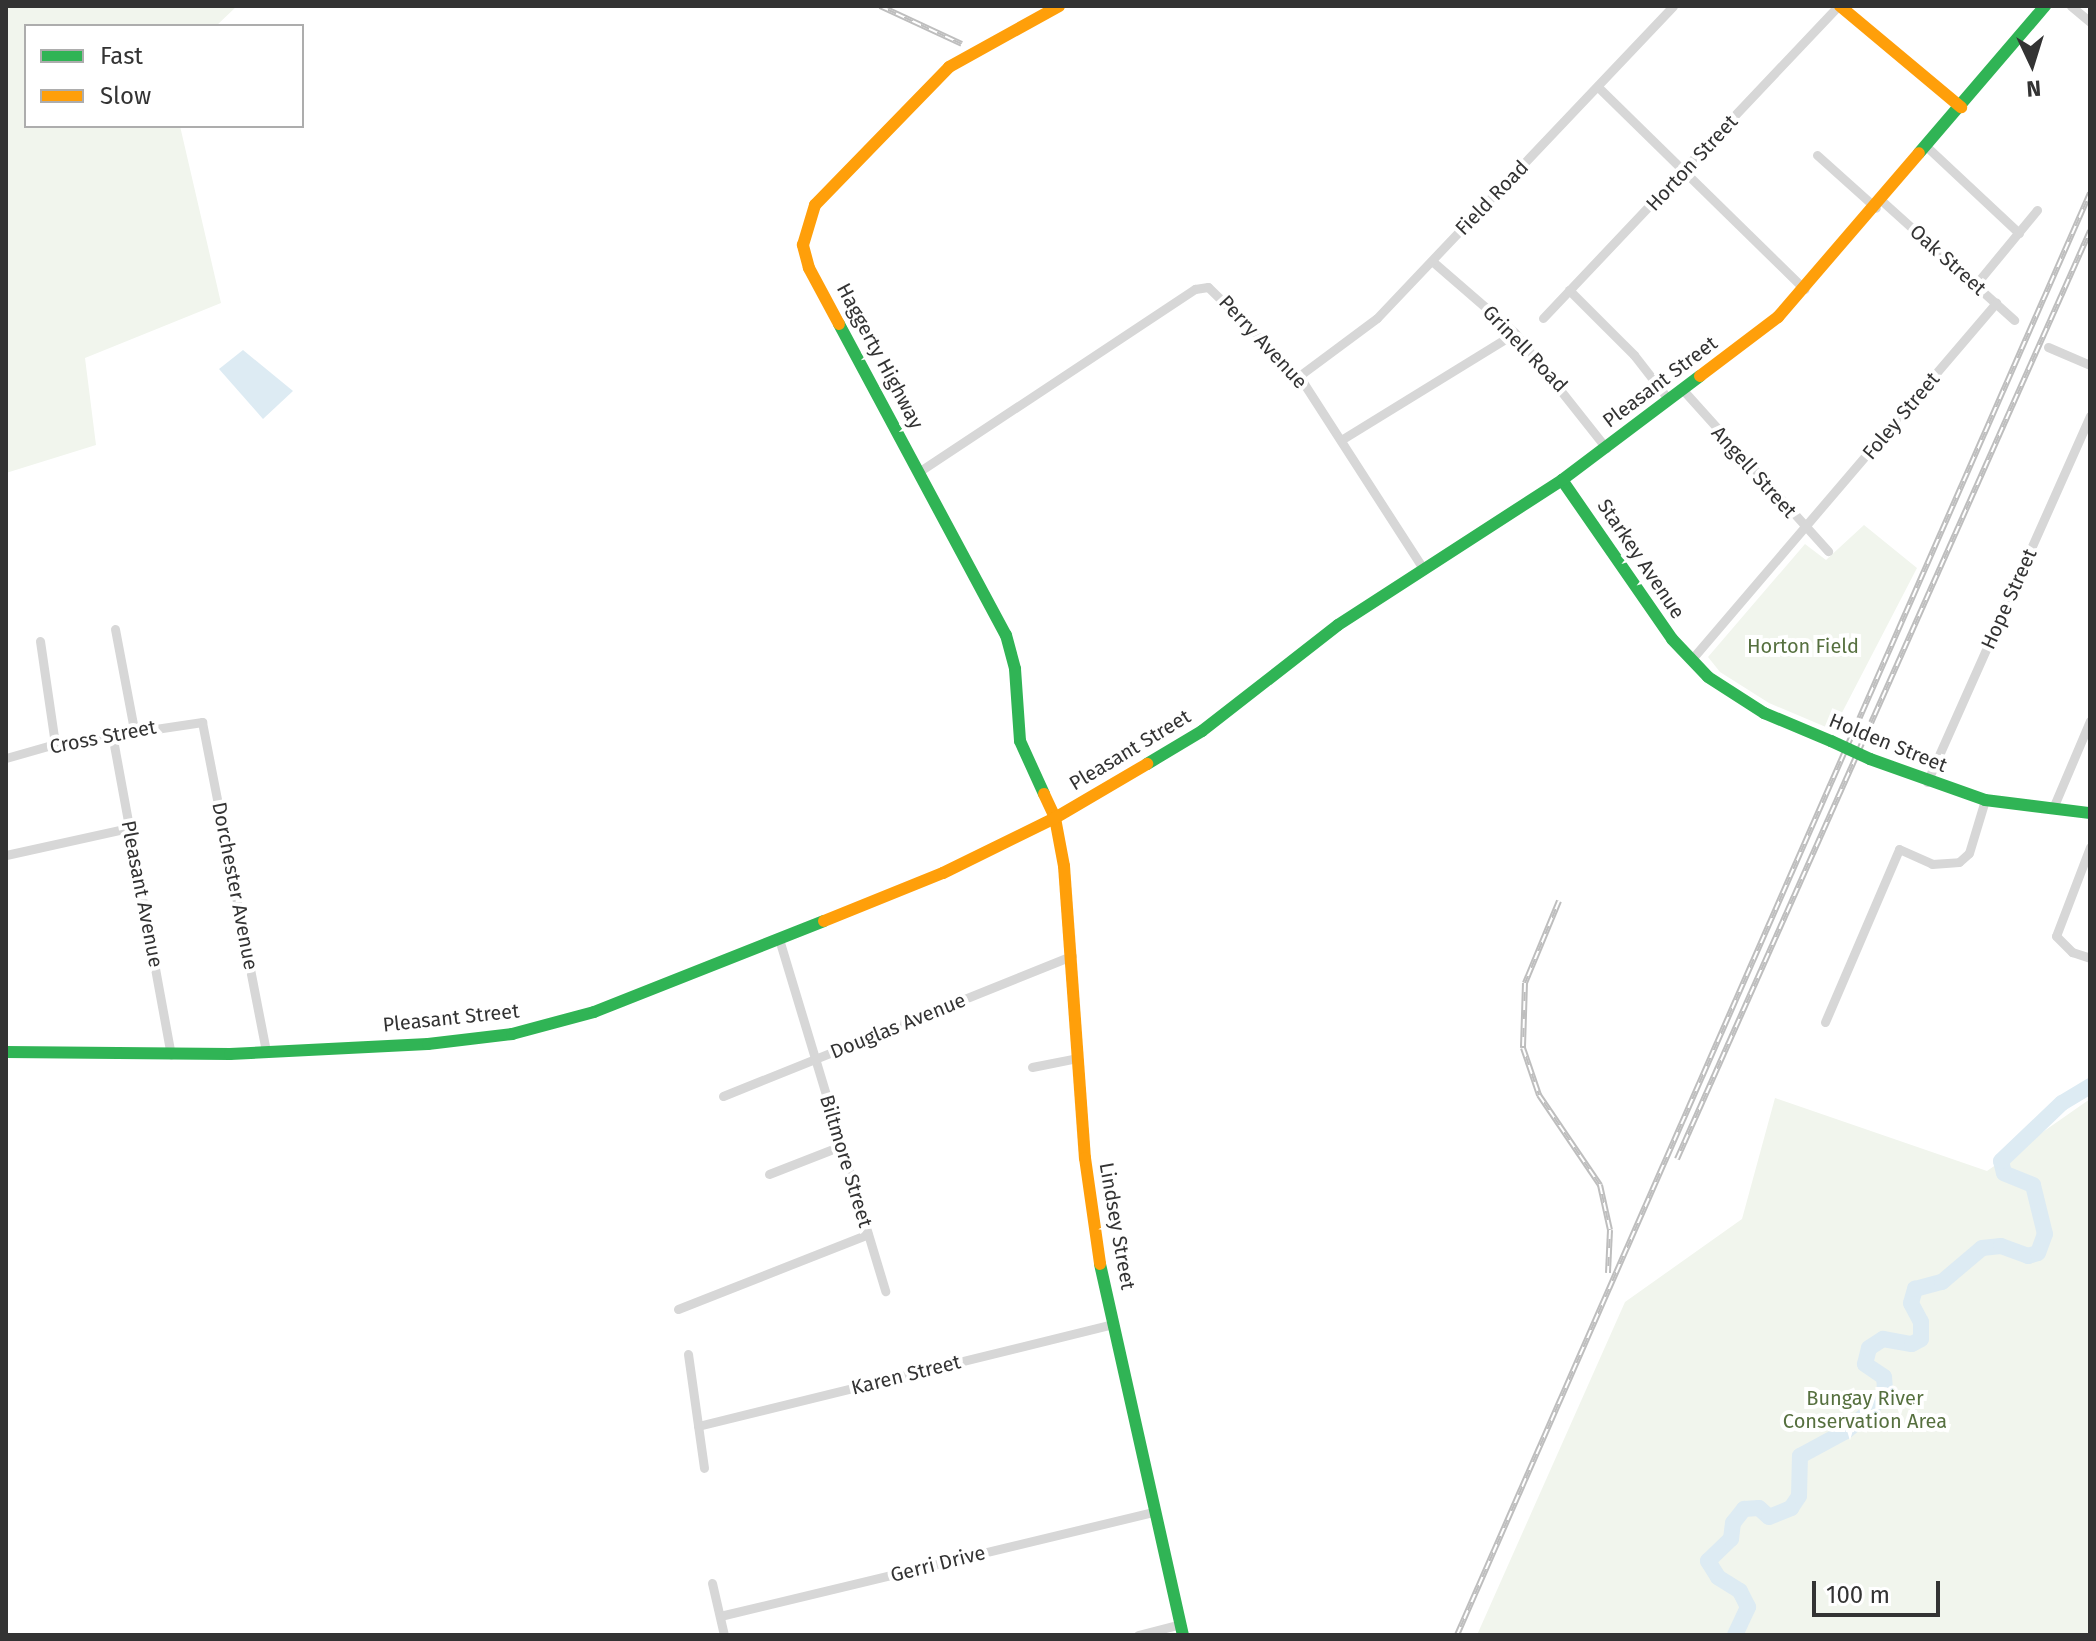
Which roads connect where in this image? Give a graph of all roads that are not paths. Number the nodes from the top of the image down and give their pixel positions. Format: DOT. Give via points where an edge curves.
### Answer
graph roads {
  1 [pos="1059,6"];
  2 [pos="1673,6"];
  3 [pos="1839,6"];
  4 [pos="2045,6"];
  5 [pos="2071,6"];
  6 [pos="2090,22"];
  7 [pos="1598,87"];
  8 [pos="1961,107"];
  9 [pos="1927,147"];
  10 [pos="1817,155"];
  11 [pos="1685,172"];
  12 [pos="1879,204"];
  13 [pos="2037,210"];
  14 [pos="2019,233"];
  15 [pos="1432,261"];
  16 [pos="1976,284"];
  17 [pos="1569,290"];
  18 [pos="1805,290"];
  19 [pos="1996,303"];
  20 [pos="1543,318"];
  21 [pos="2014,320"];
  22 [pos="1515,333"];
  23 [pos="2048,347"];
  24 [pos="2090,365"];
  25 [pos="1299,376"];
  26 [pos="1683,390"];
  27 [pos="1669,400"];
  28 [pos="2090,416"];
  29 [pos="1341,440"];
  30 [pos="1606,448"];
  31 [pos="920,471"];
  32 [pos="1562,480"];
  33 [pos="1806,530"];
  34 [pos="1828,551"];
  35 [pos="1422,567"];
  36 [pos="115,629"];
  37 [pos="40,641"];
  38 [pos="1691,660"];
  39 [pos="2090,721"];
  40 [pos="200,722"];
  41 [pos="134,730"];
  42 [pos="112,734"];
  43 [pos="55,744"];
  44 [pos="6,758"];
  45 [pos="1927,782"];
  46 [pos="1985,800"];
  47 [pos="2053,808"];
  48 [pos="2090,813"];
  49 [pos="1055,818"];
  50 [pos="129,828"];
  51 [pos="2090,847"];
  52 [pos="6,855"];
  53 [pos="779,939"];
  54 [pos="1072,956"];
  55 [pos="2090,958"];
  56 [pos="1825,1022"];
  57 [pos="266,1051"];
  58 [pos="6,1052"];
  59 [pos="171,1055"];
  60 [pos="1078,1058"];
  61 [pos="815,1059"];
  62 [pos="1032,1067"];
  63 [pos="723,1096"];
  64 [pos="841,1146"];
  65 [pos="769,1174"];
  66 [pos="868,1234"];
  67 [pos="885,1291"];
  68 [pos="678,1309"];
  69 [pos="1114,1324"];
  70 [pos="688,1354"];
  71 [pos="698,1426"];
  72 [pos="704,1468"];
  73 [pos="1156,1511"];
  74 [pos="712,1583"];
  75 [pos="720,1616"];
  76 [pos="1182,1629"];
  77 [pos="724,1635"];
  78 [pos="1138,1635"];
  1 -- 31 [label="main road, Haggerty Highway" via="949,67 819,200 804,227 809,268"];
  2 -- 7 [label="street, Field Road"];
  3 -- 8 [label="main road"];
  3 -- 11 [label="street, Horton Street"];
  4 -- 8 [label="main road, Pleasant Street"];
  5 -- 6 [label="street"];
  7 -- 11 [label="street"];
  7 -- 15 [label="street, Field Road"];
  8 -- 9 [label="main road, Pleasant Street"];
  9 -- 12 [label="main road, Pleasant Street"];
  9 -- 14 [label="street"];
  10 -- 12 [label="street, Oak Street"];
  11 -- 17 [label="street, Horton Street"];
  11 -- 18 [label="street"];
  12 -- 16 [label="street, Oak Street"];
  12 -- 18 [label="main road, Pleasant Street"];
  13 -- 14 [label="street"];
  14 -- 16 [label="street"];
  15 -- 22 [label="street, Grinell Road"];
  15 -- 25 [label="street, Field Road" via="1365,329"];
  16 -- 19 [label="street, Oak Street"];
  17 -- 20 [label="street, Horton Street"];
  17 -- 27 [label="street" via="1634,355"];
  18 -- 26 [label="main road, Pleasant Street"];
  19 -- 21 [label="street, Oak Street"];
  19 -- 33 [label="street, Foley Street"];
  22 -- 29 [label="street"];
  22 -- 30 [label="street, Grinell Road"];
  23 -- 24 [label="street"];
  25 -- 29 [label="street, Perry Avenue"];
  25 -- 31 [label="street, Perry Avenue" via="1216,292 1200,287"];
  26 -- 27 [label="main road, Pleasant Street"];
  26 -- 33 [label="street, Angell Street"];
  27 -- 30 [label="main road, Pleasant Street"];
  28 -- 45 [label="street, Hope Street"];
  29 -- 35 [label="street, Perry Avenue"];
  30 -- 32 [label="main road, Pleasant Street"];
  31 -- 49 [label="main road, Haggerty Highway" via="1006,635 1015,669 1020,741"];
  32 -- 35 [label="main road, Pleasant Street"];
  32 -- 38 [label="main road, Starkey Avenue"];
  33 -- 34 [label="street, Angell Street"];
  33 -- 38 [label="street, Foley Street"];
  35 -- 49 [label="main road, Pleasant Street" via="1202,731"];
  36 -- 41 [label="street"];
  37 -- 43 [label="street"];
  38 -- 45 [label="main road, Holden Street, bridge" via="1728,692 1764,713"];
  39 -- 47 [label="street"];
  40 -- 41 [label="street, Cross Street"];
  40 -- 57 [label="street, Dorchester Avenue"];
  41 -- 42 [label="street, Cross Street"];
  42 -- 43 [label="street, Cross Street"];
  42 -- 50 [label="street, Pleasant Avenue"];
  43 -- 44 [label="street, Cross Street"];
  45 -- 46 [label="main road, Holden Street"];
  46 -- 47 [label="main road, Holden Street"];
  46 -- 56 [label="street" via="1969,853 1959,862 1932,864 1899,849"];
  47 -- 48 [label="main road, Holden Street"];
  49 -- 53 [label="main road, Pleasant Street" via="943,873"];
  49 -- 54 [label="main road, Lindsey Street"];
  50 -- 52 [label="street"];
  50 -- 59 [label="street, Pleasant Avenue"];
  51 -- 55 [label="street" via="2056,936 2072,952"];
  53 -- 57 [label="main road, Pleasant Street" via="594,1012 512,1034 428,1044"];
  53 -- 61 [label="street, Biltmore Street"];
  54 -- 60 [label="main road, Lindsey Street"];
  54 -- 61 [label="street, Douglas Avenue"];
  57 -- 59 [label="main road, Pleasant Street"];
  58 -- 59 [label="main road, Pleasant Street"];
  60 -- 62 [label="street"];
  60 -- 69 [label="main road, Lindsey Street" via="1092,1216"];
  61 -- 63 [label="street, Douglas Avenue"];
  61 -- 64 [label="street, Biltmore Street"];
  64 -- 65 [label="street"];
  64 -- 66 [label="street, Biltmore Street"];
  66 -- 67 [label="street, Biltmore Street"];
  66 -- 68 [label="street"];
  69 -- 71 [label="street, Karen Street"];
  69 -- 73 [label="main road, Lindsey Street"];
  70 -- 71 [label="street"];
  71 -- 72 [label="street"];
  73 -- 75 [label="street, Gerri Drive"];
  73 -- 76 [label="main road, Lindsey Street"];
  74 -- 75 [label="street"];
  75 -- 77 [label="street"];
  76 -- 78 [label="street"];
}
